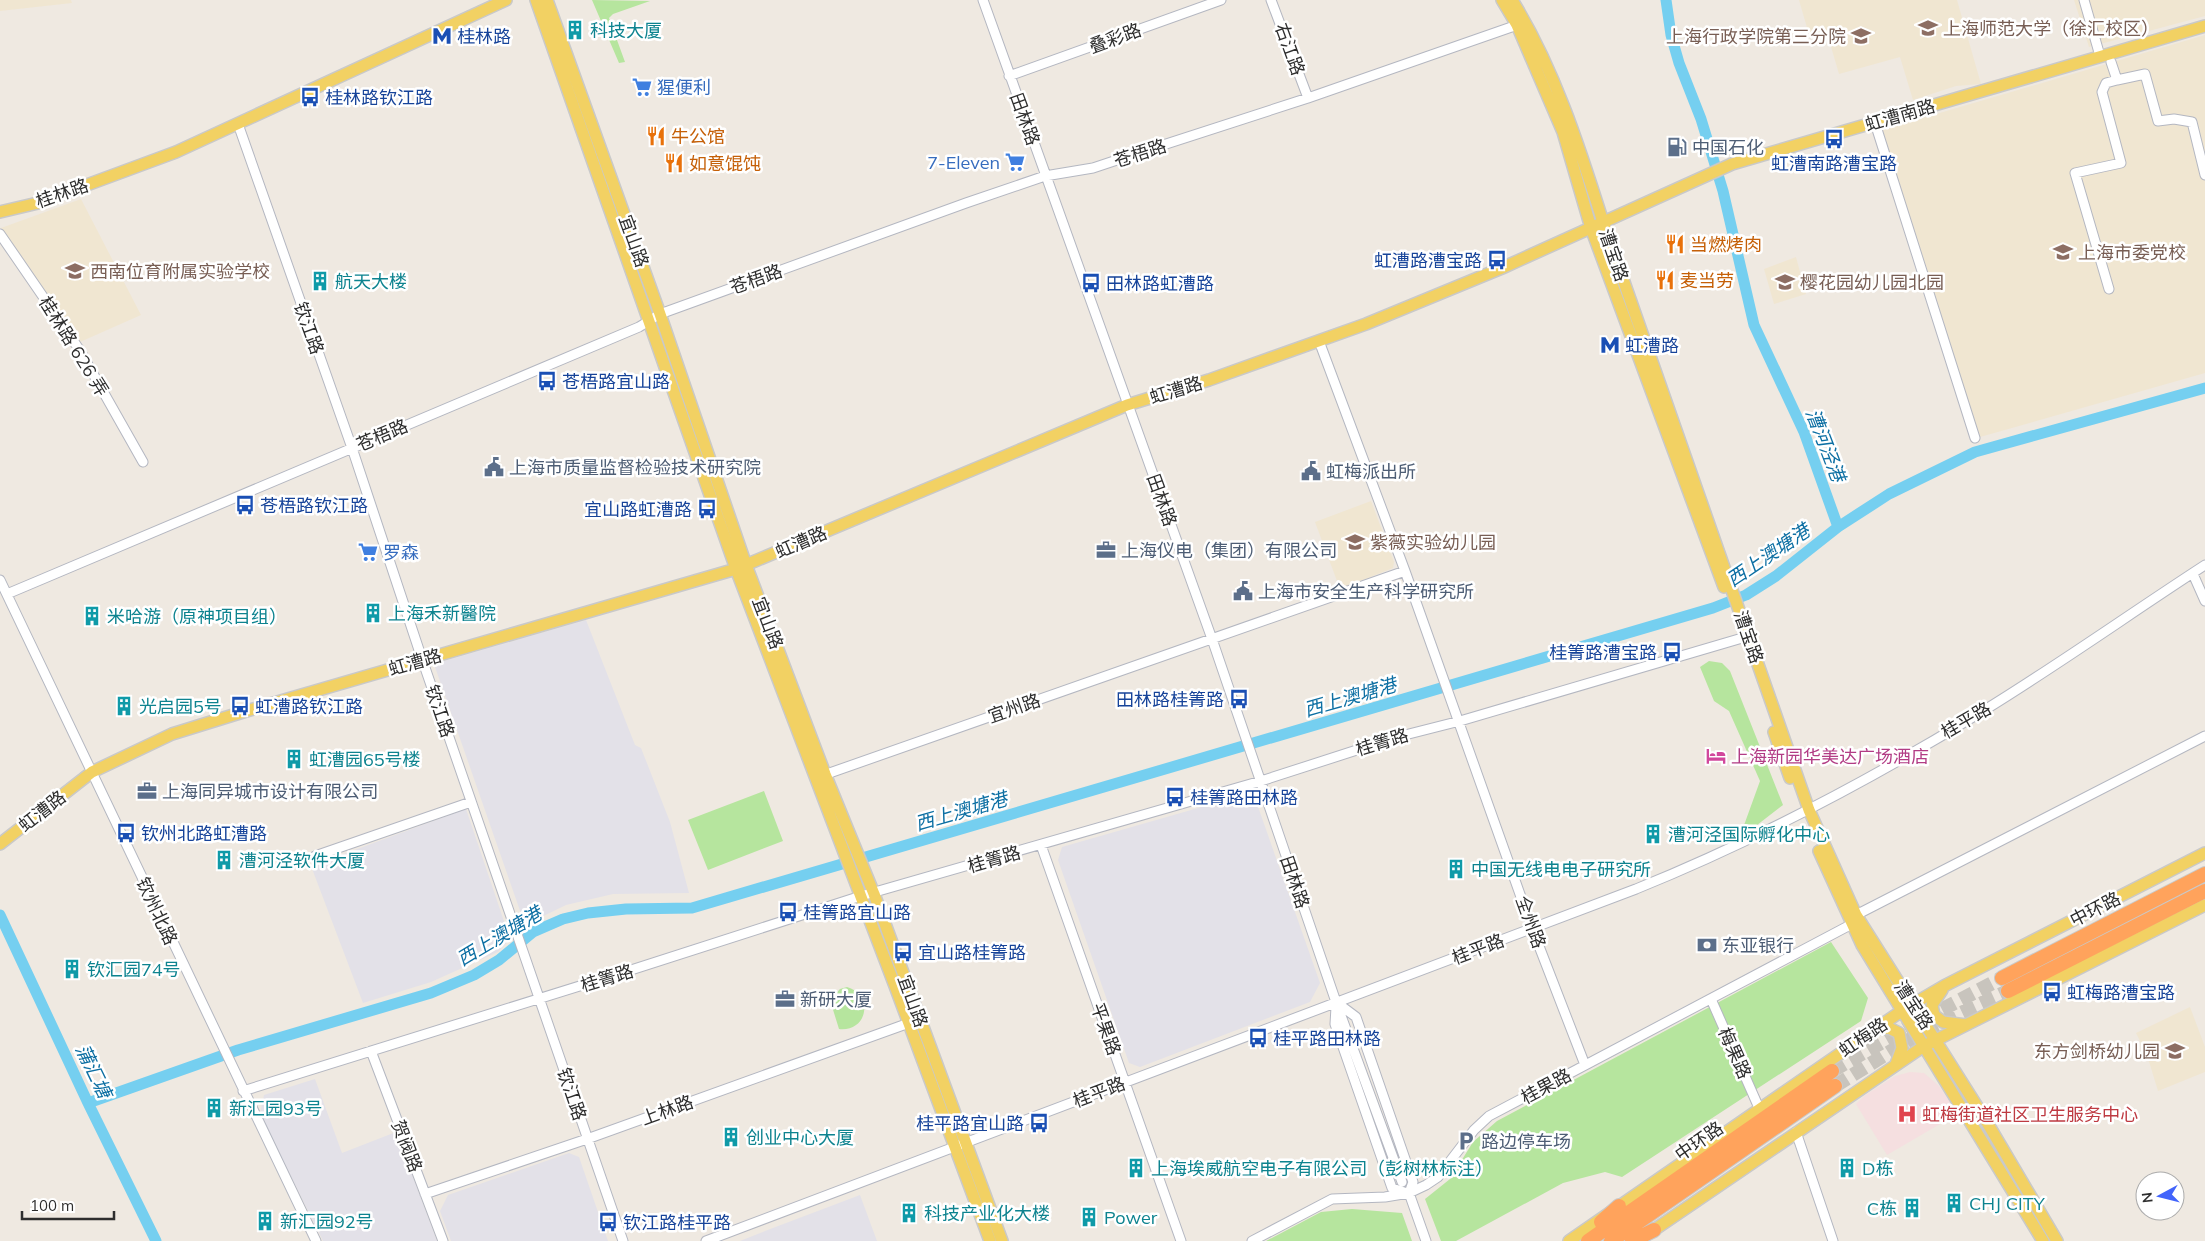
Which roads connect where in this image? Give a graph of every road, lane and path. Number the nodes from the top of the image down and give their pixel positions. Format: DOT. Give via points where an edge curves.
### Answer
graph roads {
  1 [pos="506,0"];
  2 [pos="536,0"];
  3 [pos="547,0"];
  4 [pos="983,0"];
  5 [pos="1221,0"];
  6 [pos="1271,0"];
  7 [pos="1502,0"];
  8 [pos="1512,0"];
  9 [pos="2084,0"];
  10 [pos="1521,24"];
  11 [pos="2205,26"];
  12 [pos="2100,56"];
  13 [pos="2111,62"];
  14 [pos="1009,76"];
  15 [pos="2117,80"];
  16 [pos="1308,98"];
  17 [pos="1875,123"];
  18 [pos="238,124"];
  19 [pos="2205,175"];
  20 [pos="1045,176"];
  21 [pos="0,212"];
  22 [pos="1603,222"];
  23 [pos="1591,228"];
  24 [pos="0,234"];
  25 [pos="2110,290"];
  26 [pos="654,317"];
  27 [pos="1319,341"];
  28 [pos="1127,405"];
  29 [pos="1976,438"];
  30 [pos="352,448"];
  31 [pos="143,462"];
  32 [pos="2205,566"];
  33 [pos="741,567"];
  34 [pos="1405,571"];
  35 [pos="2192,574"];
  36 [pos="0,580"];
  37 [pos="1728,588"];
  38 [pos="7,594"];
  39 [pos="2205,601"];
  40 [pos="1745,637"];
  41 [pos="1212,639"];
  42 [pos="422,659"];
  43 [pos="1460,721"];
  44 [pos="2205,736"];
  45 [pos="92,772"];
  46 [pos="821,776"];
  47 [pos="1261,781"];
  48 [pos="471,802"];
  49 [pos="1806,812"];
  50 [pos="0,844"];
  51 [pos="1041,845"];
  52 [pos="2205,853"];
  53 [pos="316,856"];
  54 [pos="859,873"];
  55 [pos="2205,874"];
  56 [pos="2205,891"];
  57 [pos="874,894"];
  58 [pos="861,896"];
  59 [pos="2205,906"];
  60 [pos="1854,919"];
  61 [pos="1532,928"];
  62 [pos="2002,978"];
  63 [pos="1944,986"];
  64 [pos="2008,991"];
  65 [pos="539,999"];
  66 [pos="1711,999"];
  67 [pos="1336,1002"];
  68 [pos="1914,1004"];
  69 [pos="1903,1010"];
  70 [pos="908,1023"];
  71 [pos="1966,1024"];
  72 [pos="1875,1029"];
  73 [pos="1936,1040"];
  74 [pos="1924,1046"];
  75 [pos="372,1051"];
  76 [pos="1896,1064"];
  77 [pos="1585,1065"];
  78 [pos="1832,1071"];
  79 [pos="1124,1082"];
  80 [pos="1836,1086"];
  81 [pos="243,1090"];
  82 [pos="1759,1108"];
  83 [pos="1796,1132"];
  84 [pos="587,1138"];
  85 [pos="960,1144"];
  86 [pos="1402,1182"];
  87 [pos="425,1194"];
  88 [pos="1409,1194"];
  89 [pos="1619,1206"];
  90 [pos="1654,1230"];
  91 [pos="316,1241"];
  92 [pos="443,1241"];
  93 [pos="623,1241"];
  94 [pos="706,1241"];
  95 [pos="990,1241"];
  96 [pos="1002,1241"];
  97 [pos="1181,1241"];
  98 [pos="1252,1241"];
  99 [pos="1426,1241"];
  100 [pos="1569,1241"];
  101 [pos="1580,1241"];
  102 [pos="1588,1241"];
  103 [pos="1612,1241"];
  104 [pos="1632,1241"];
  105 [pos="1637,1241"];
  106 [pos="1833,1241"];
  107 [pos="2043,1241"];
  108 [pos="2057,1241"];
  1 -- 18 [label="main road, 桂林路"];
  2 -- 26 [label="main road, 宜山路"];
  3 -- 26 [label="main road, 宜山路"];
  4 -- 14 [label="street, 田林路"];
  5 -- 14 [label="street, 叠彩路"];
  6 -- 16 [label="street, 右江路"];
  7 -- 10 [label="main road, 漕宝路"];
  8 -- 10 [label="main road, 漕宝路"];
  9 -- 12 [label="street"];
  10 -- 16 [label="street, 苍梧路"];
  10 -- 22 [label="main road, 漕宝路" via="1566,116"];
  10 -- 23 [label="main road, 漕宝路" via="1562,132"];
  11 -- 12 [label="main road, 虹漕南路"];
  12 -- 17 [label="main road, 虹漕南路"];
  13 -- 15 [label="street"];
  14 -- 20 [label="street, 田林路"];
  15 -- 19 [label="street" via="2145,74 2158,121 2192,122"];
  15 -- 25 [label="street" via="2106,83 2102,92 2121,162 2076,173"];
  16 -- 20 [label="street, 苍梧路" via="1093,168"];
  17 -- 22 [label="main road, 虹漕南路" via="1732,164"];
  17 -- 29 [label="street"];
  18 -- 21 [label="main road, 桂林路" via="176,152 66,193"];
  18 -- 30 [label="street, 钦江路"];
  20 -- 26 [label="street, 苍梧路"];
  20 -- 28 [label="street, 田林路"];
  22 -- 23 [label="main road, 虹漕路"];
  22 -- 37 [label="main road, 漕宝路"];
  23 -- 27 [label="main road, 虹漕路" via="1493,272"];
  23 -- 37 [label="main road, 漕宝路"];
  24 -- 31 [label="street, 桂林路 626 弄" via="79,349"];
  26 -- 30 [label="street, 苍梧路" via="639,327"];
  26 -- 33 [label="main road, 宜山路"];
  27 -- 28 [label="main road, 虹漕路"];
  27 -- 34 [label="street, 全州路"];
  28 -- 33 [label="main road, 虹漕路"];
  28 -- 41 [label="street, 田林路"];
  30 -- 38 [label="street, 苍梧路"];
  30 -- 42 [label="street, 钦江路"];
  32 -- 35 [label="street, 桂平路"];
  33 -- 42 [label="main road, 虹漕路"];
  33 -- 46 [label="main road, 宜山路"];
  34 -- 41 [label="street, 宜州路"];
  34 -- 43 [label="street, 全州路"];
  35 -- 39 [label="street"];
  35 -- 49 [label="street, 桂平路" via="1989,707"];
  36 -- 38 [label="street, 钦州北路"];
  37 -- 40 [label="main road, 漕宝路"];
  38 -- 45 [label="street, 钦州北路"];
  40 -- 43 [label="street, 桂箐路"];
  40 -- 49 [label="main road, 漕宝路"];
  41 -- 46 [label="street, 宜州路"];
  41 -- 47 [label="street, 田林路"];
  42 -- 45 [label="main road, 虹漕路" via="172,734"];
  42 -- 48 [label="street, 钦江路"];
  43 -- 47 [label="street, 桂箐路" via="1397,737"];
  43 -- 61 [label="street, 全州路"];
  44 -- 60 [label="street, 桂果路"];
  45 -- 50 [label="main road, 虹漕路"];
  45 -- 81 [label="street, 钦州北路"];
  46 -- 54 [label="main road, 宜山路"];
  47 -- 51 [label="street, 桂箐路"];
  47 -- 67 [label="street, 田林路"];
  48 -- 53 [label="street"];
  48 -- 65 [label="street, 钦江路"];
  49 -- 60 [label="main road, 漕宝路"];
  49 -- 61 [label="street, 桂平路" via="1680,871"];
  51 -- 57 [label="street, 桂箐路"];
  51 -- 79 [label="street, 平果路"];
  52 -- 63 [label="main road, 虹梅路"];
  54 -- 57 [label="main road, 宜山路"];
  54 -- 58 [label="main road, 宜山路"];
  55 -- 62 [label="highway, 中环路"];
  56 -- 64 [label="highway, 中环路"];
  57 -- 58 [label="street, 桂箐路"];
  57 -- 85 [label="main road, 宜山路"];
  58 -- 65 [label="street, 桂箐路"];
  58 -- 70 [label="main road, 宜山路"];
  59 -- 71 [label="main road"];
  60 -- 66 [label="street, 桂果路"];
  60 -- 68 [label="main road, 漕宝路"];
  60 -- 69 [label="main road, 漕宝路" via="1862,945"];
  61 -- 67 [label="street, 桂平路"];
  61 -- 77 [label="street, 全州路"];
  63 -- 68 [label="main road, 虹梅路"];
  63 -- 71 [label="main road" via="1932,1005 1934,1015 1943,1022"];
  65 -- 75 [label="street, 桂箐路"];
  65 -- 84 [label="street, 钦江路"];
  66 -- 77 [label="street, 桂果路"];
  66 -- 82 [label="street, 梅果路"];
  67 -- 79 [label="street, 桂平路"];
  67 -- 86 [label="street, 田林路"];
  67 -- 88 [label="street" via="1356,1017 1413,1182"];
  67 -- 88 [label="street, 田林路" via="1335,1024 1392,1188"];
  68 -- 69 [label="main road, 虹梅路"];
  68 -- 73 [label="main road, 漕宝路"];
  69 -- 72 [label="main road, 虹梅路"];
  69 -- 74 [label="main road, 漕宝路"];
  70 -- 84 [label="street, 上林路"];
  70 -- 85 [label="main road, 宜山路"];
  71 -- 73 [label="main road"];
  72 -- 76 [label="main road" via="1889,1028 1899,1033 1902,1048"];
  72 -- 82 [label="main road, 虹梅路"];
  73 -- 74 [label="main road"];
  73 -- 108 [label="main road, 漕宝路"];
  74 -- 76 [label="main road"];
  74 -- 107 [label="main road, 漕宝路"];
  75 -- 81 [label="street, 桂箐路"];
  75 -- 87 [label="street, 贺阀路"];
  76 -- 83 [label="main road"];
  77 -- 88 [label="street, 桂果路" via="1489,1116 1474,1130 1438,1177"];
  78 -- 102 [label="highway, 中环路"];
  79 -- 85 [label="street, 桂平路"];
  79 -- 97 [label="street, 平果路"];
  80 -- 103 [label="highway, 中环路"];
  81 -- 91 [label="street, 钦州北路"];
  82 -- 89 [label="main road, 虹梅路"];
  83 -- 90 [label="main road"];
  83 -- 106 [label="street"];
  84 -- 87 [label="street, 上林路"];
  84 -- 93 [label="street, 钦江路"];
  85 -- 94 [label="street, 桂平路"];
  85 -- 95 [label="main road, 宜山路"];
  85 -- 96 [label="main road, 宜山路"];
  87 -- 92 [label="street, 贺阀路"];
  88 -- 98 [label="street, 桂果路" via="1332,1198"];
  88 -- 99 [label="street"];
  89 -- 100 [label="main road, 虹梅路"];
  89 -- 101 [label="highway"];
  90 -- 104 [label="highway"];
  90 -- 105 [label="main road"];
}
